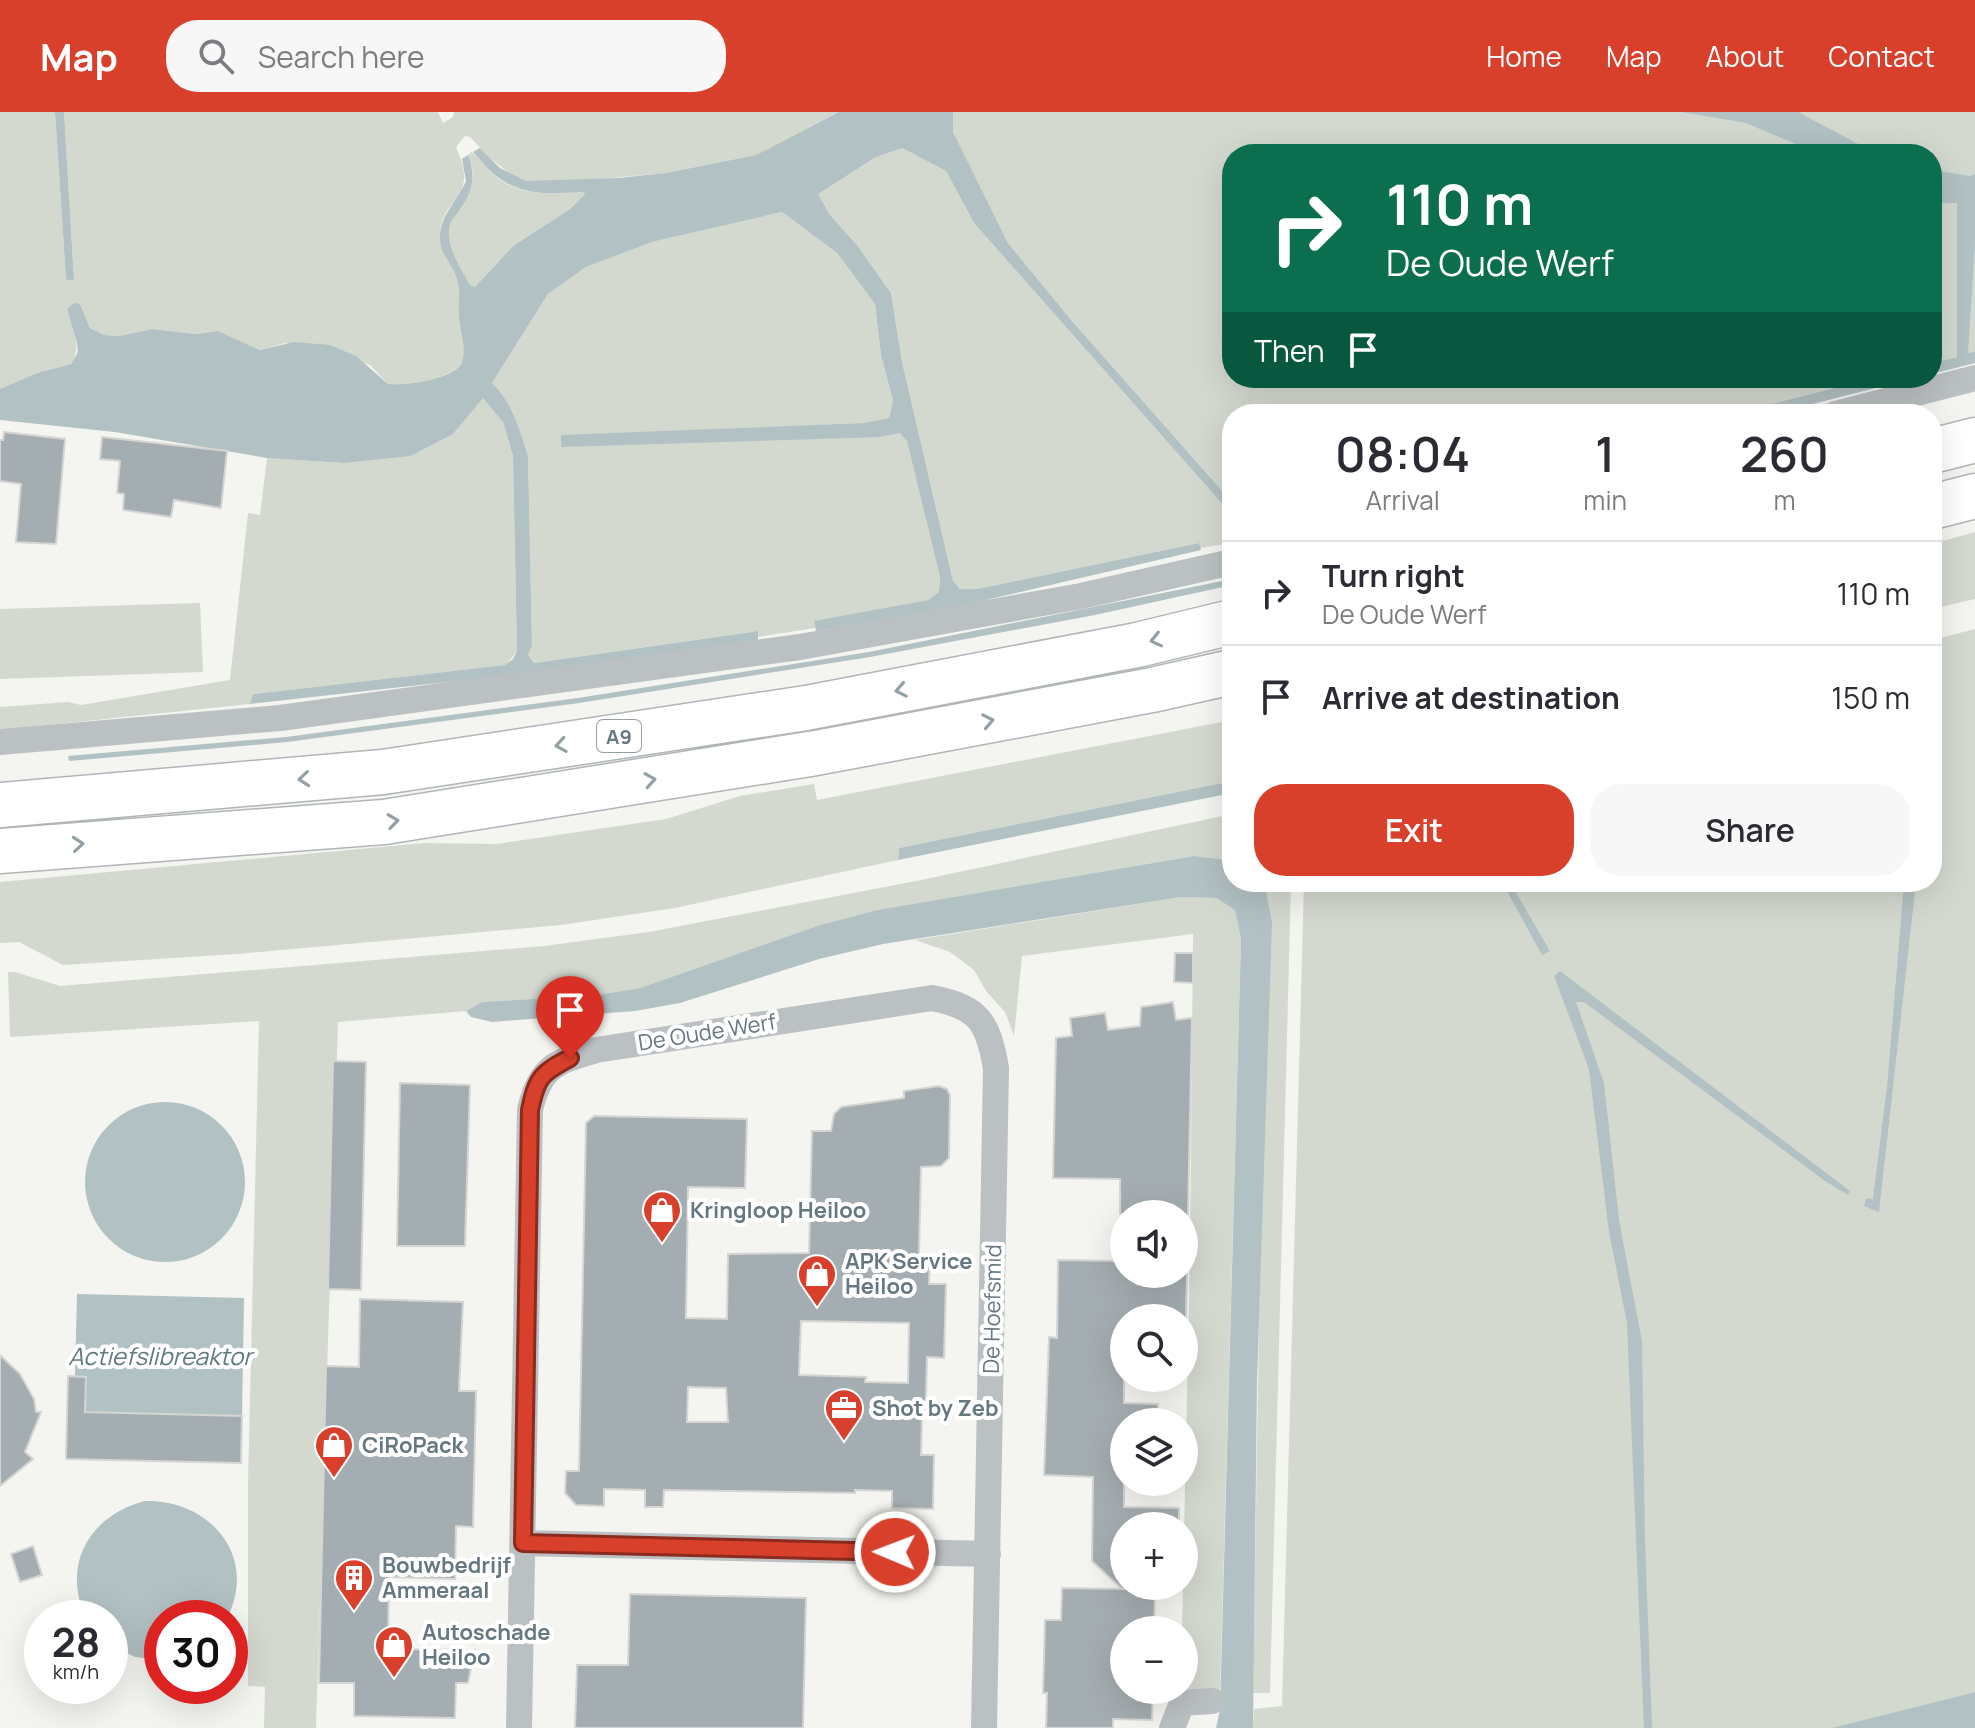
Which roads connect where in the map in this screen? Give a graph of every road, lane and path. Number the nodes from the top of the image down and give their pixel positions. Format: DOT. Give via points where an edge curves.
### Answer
graph roads {
  1 [pos="1975,378"];
  2 [pos="1942,386"];
  3 [pos="1936,388"];
  4 [pos="1874,404"];
  5 [pos="1975,440"];
  6 [pos="1942,448"];
  7 [pos="1975,496"];
  8 [pos="1942,504"];
  9 [pos="1222,564"];
  10 [pos="1222,624"];
  11 [pos="1222,674"];
  12 [pos="0,742"];
  13 [pos="0,805"];
  14 [pos="0,851"];
  15 [pos="956,1002"];
  16 [pos="523,1543"];
  17 [pos="988,1554"];
  18 [pos="1212,1701"];
  19 [pos="519,1728"];
  20 [pos="984,1728"];
  21 [pos="1172,1728"];
  1 -- 2 [label="street"];
  3 -- 4 [label="street"];
  5 -- 6 [label="highway"];
  7 -- 8 [label="highway"];
  9 -- 12 [label="street" via="1081,596 800,647 280,718"];
  10 -- 13 [label="highway, A9, one-way" via="806,708 383,772"];
  14 -- 11 [label="highway, A9, one-way" via="384,822 816,753"];
  15 -- 16 [label="street, De Oude Werf" via="932,998 596,1050 545,1071 530,1110"];
  15 -- 17 [label="street, De Hoefsmid" via="977,1016 991,1040 996,1068"];
  16 -- 17 [label="street"];
  16 -- 19 [label="street, De Oude Werf"];
  17 -- 20 [label="street, De Hoefsmid"];
  18 -- 21 [label="street" via="1182,1703"];
}
